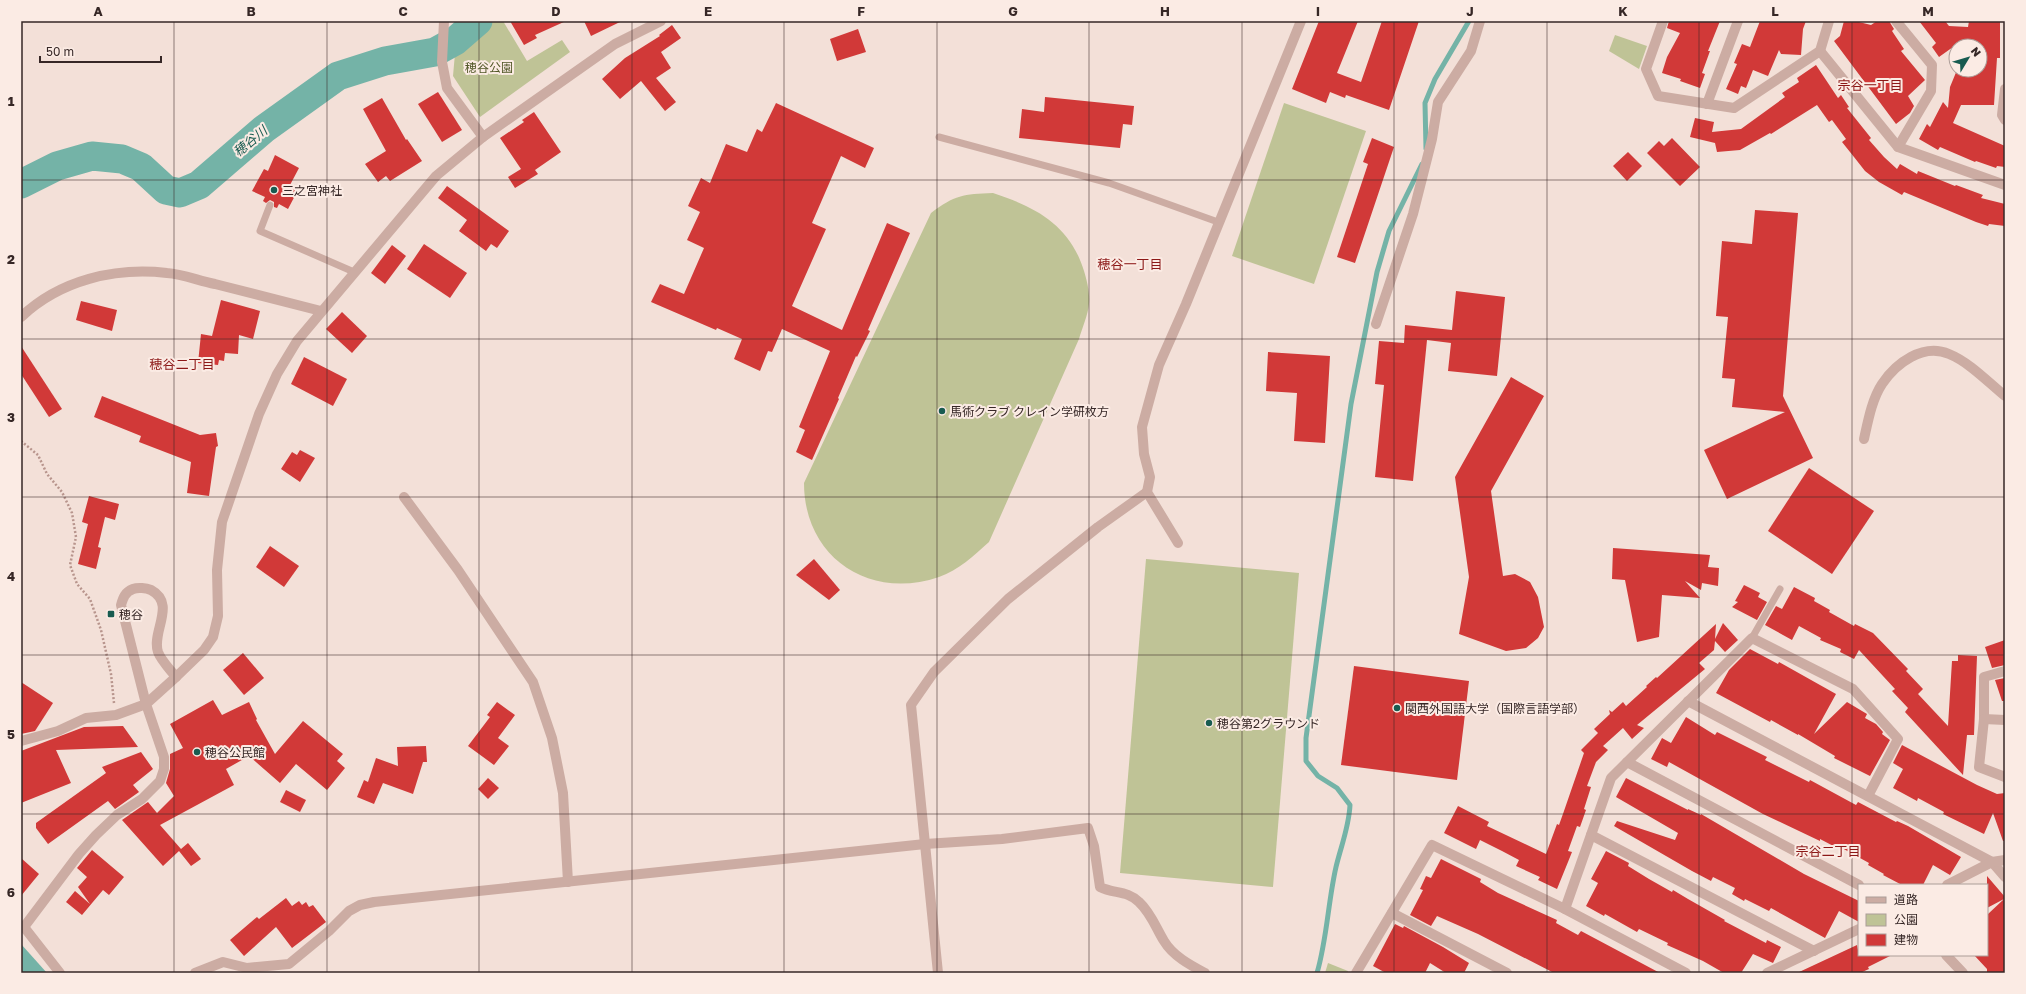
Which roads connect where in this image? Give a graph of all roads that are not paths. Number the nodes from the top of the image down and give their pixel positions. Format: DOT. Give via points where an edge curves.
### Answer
graph roads {
  1 [pos="444,21"];
  2 [pos="661,21"];
  3 [pos="1301,21"];
  4 [pos="1480,21"];
  5 [pos="1663,21"];
  6 [pos="1738,21"];
  7 [pos="1829,21"];
  8 [pos="1896,21"];
  9 [pos="1820,51"];
  10 [pos="2005,89"];
  11 [pos="1706,104"];
  12 [pos="2005,120"];
  13 [pos="483,137"];
  14 [pos="939,137"];
  15 [pos="1898,147"];
  16 [pos="2005,185"];
  17 [pos="270,205"];
  18 [pos="1218,222"];
  19 [pos="354,272"];
  20 [pos="321,311"];
  21 [pos="21,317"];
  22 [pos="1376,324"];
  23 [pos="2005,396"];
  24 [pos="1864,439"];
  25 [pos="1147,492"];
  26 [pos="404,497"];
  27 [pos="1178,543"];
  28 [pos="1780,590"];
  29 [pos="1752,638"];
  30 [pos="2005,671"];
  31 [pos="176,677"];
  32 [pos="1688,701"];
  33 [pos="146,704"];
  34 [pos="1984,719"];
  35 [pos="2005,720"];
  36 [pos="21,741"];
  37 [pos="1627,762"];
  38 [pos="2005,777"];
  39 [pos="1868,796"];
  40 [pos="1591,834"];
  41 [pos="924,844"];
  42 [pos="2005,860"];
  43 [pos="1992,862"];
  44 [pos="2005,877"];
  45 [pos="568,882"];
  46 [pos="1858,884"];
  47 [pos="1949,884"];
  48 [pos="1565,909"];
  49 [pos="1392,913"];
  50 [pos="1858,929"];
  51 [pos="1814,951"];
  52 [pos="1947,956"];
  53 [pos="60,973"];
  54 [pos="195,973"];
  55 [pos="938,973"];
  56 [pos="1205,973"];
  57 [pos="1356,973"];
  58 [pos="1507,973"];
  59 [pos="1686,973"];
  60 [pos="1767,973"];
  61 [pos="1963,973"];
  1 -- 13 [label="street" via="442,62 448,88"];
  2 -- 13 [label="street" via="615,44"];
  3 -- 18 [label="street"];
  4 -- 22 [label="street" via="1471,51 1438,102 1432,139 1413,214"];
  5 -- 11 [label="street" via="1646,69 1658,96"];
  6 -- 11 [label="street"];
  7 -- 9 [label="street"];
  8 -- 15 [label="street" via="1932,65 1931,91"];
  9 -- 11 [label="street" via="1734,108"];
  9 -- 15 [label="street"];
  10 -- 12 [label="street" via="2002,115"];
  13 -- 19 [label="street" via="436,176"];
  14 -- 18 [label="lane" via="1109,183"];
  15 -- 16 [label="street"];
  17 -- 19 [label="lane" via="260,231"];
  18 -- 25 [label="street" via="1159,365 1142,427 1144,454 1150,477"];
  19 -- 20 [label="street"];
  20 -- 21 [label="street" via="168,273 122,272 96,276 74,284 50,295"];
  20 -- 31 [label="street" via="297,341 259,414 222,522 217,570 218,616 213,637 204,650"];
  23 -- 24 [label="street" via="1948,353 1922,351 1898,365 1881,385"];
  25 -- 27 [label="street"];
  25 -- 41 [label="street" via="1098,527 1008,599 934,672 911,705"];
  26 -- 45 [label="street" via="458,570 533,682 552,738 563,793"];
  28 -- 29 [label="lane"];
  29 -- 32 [label="street"];
  29 -- 39 [label="street" via="1853,689 1898,739"];
  30 -- 34 [label="street" via="1984,677"];
  31 -- 33 [label="street"];
  31 -- 33 [label="street" via="162,661 158,651 157,642 164,610 160,600 150,589 133,588 121,606"];
  32 -- 37 [label="street"];
  32 -- 39 [label="street"];
  33 -- 36 [label="street" via="116,715 86,718 58,731"];
  33 -- 53 [label="street" via="164,757 160,781 142,799 117,815 96,835 24,927"];
  34 -- 35 [label="street"];
  34 -- 38 [label="street" via="1979,767"];
  37 -- 40 [label="street" via="1611,778"];
  37 -- 46 [label="street"];
  39 -- 43 [label="street"];
  40 -- 48 [label="street"];
  40 -- 51 [label="street"];
  41 -- 45 [label="street"];
  41 -- 55 [label="street"];
  41 -- 56 [label="street" via="1002,839 1088,828 1094,846 1100,887 1108,891 1124,892 1139,902 1151,917 1165,943 1184,963"];
  42 -- 43 [label="street"];
  43 -- 44 [label="street"];
  43 -- 47 [label="street"];
  45 -- 54 [label="street" via="360,905 349,911 290,964 247,968 223,962"];
  48 -- 49 [label="street" via="1432,845"];
  48 -- 59 [label="street"];
  49 -- 57 [label="street"];
  49 -- 58 [label="street"];
  50 -- 51 [label="street"];
  51 -- 60 [label="street"];
  52 -- 61 [label="street"];
}
